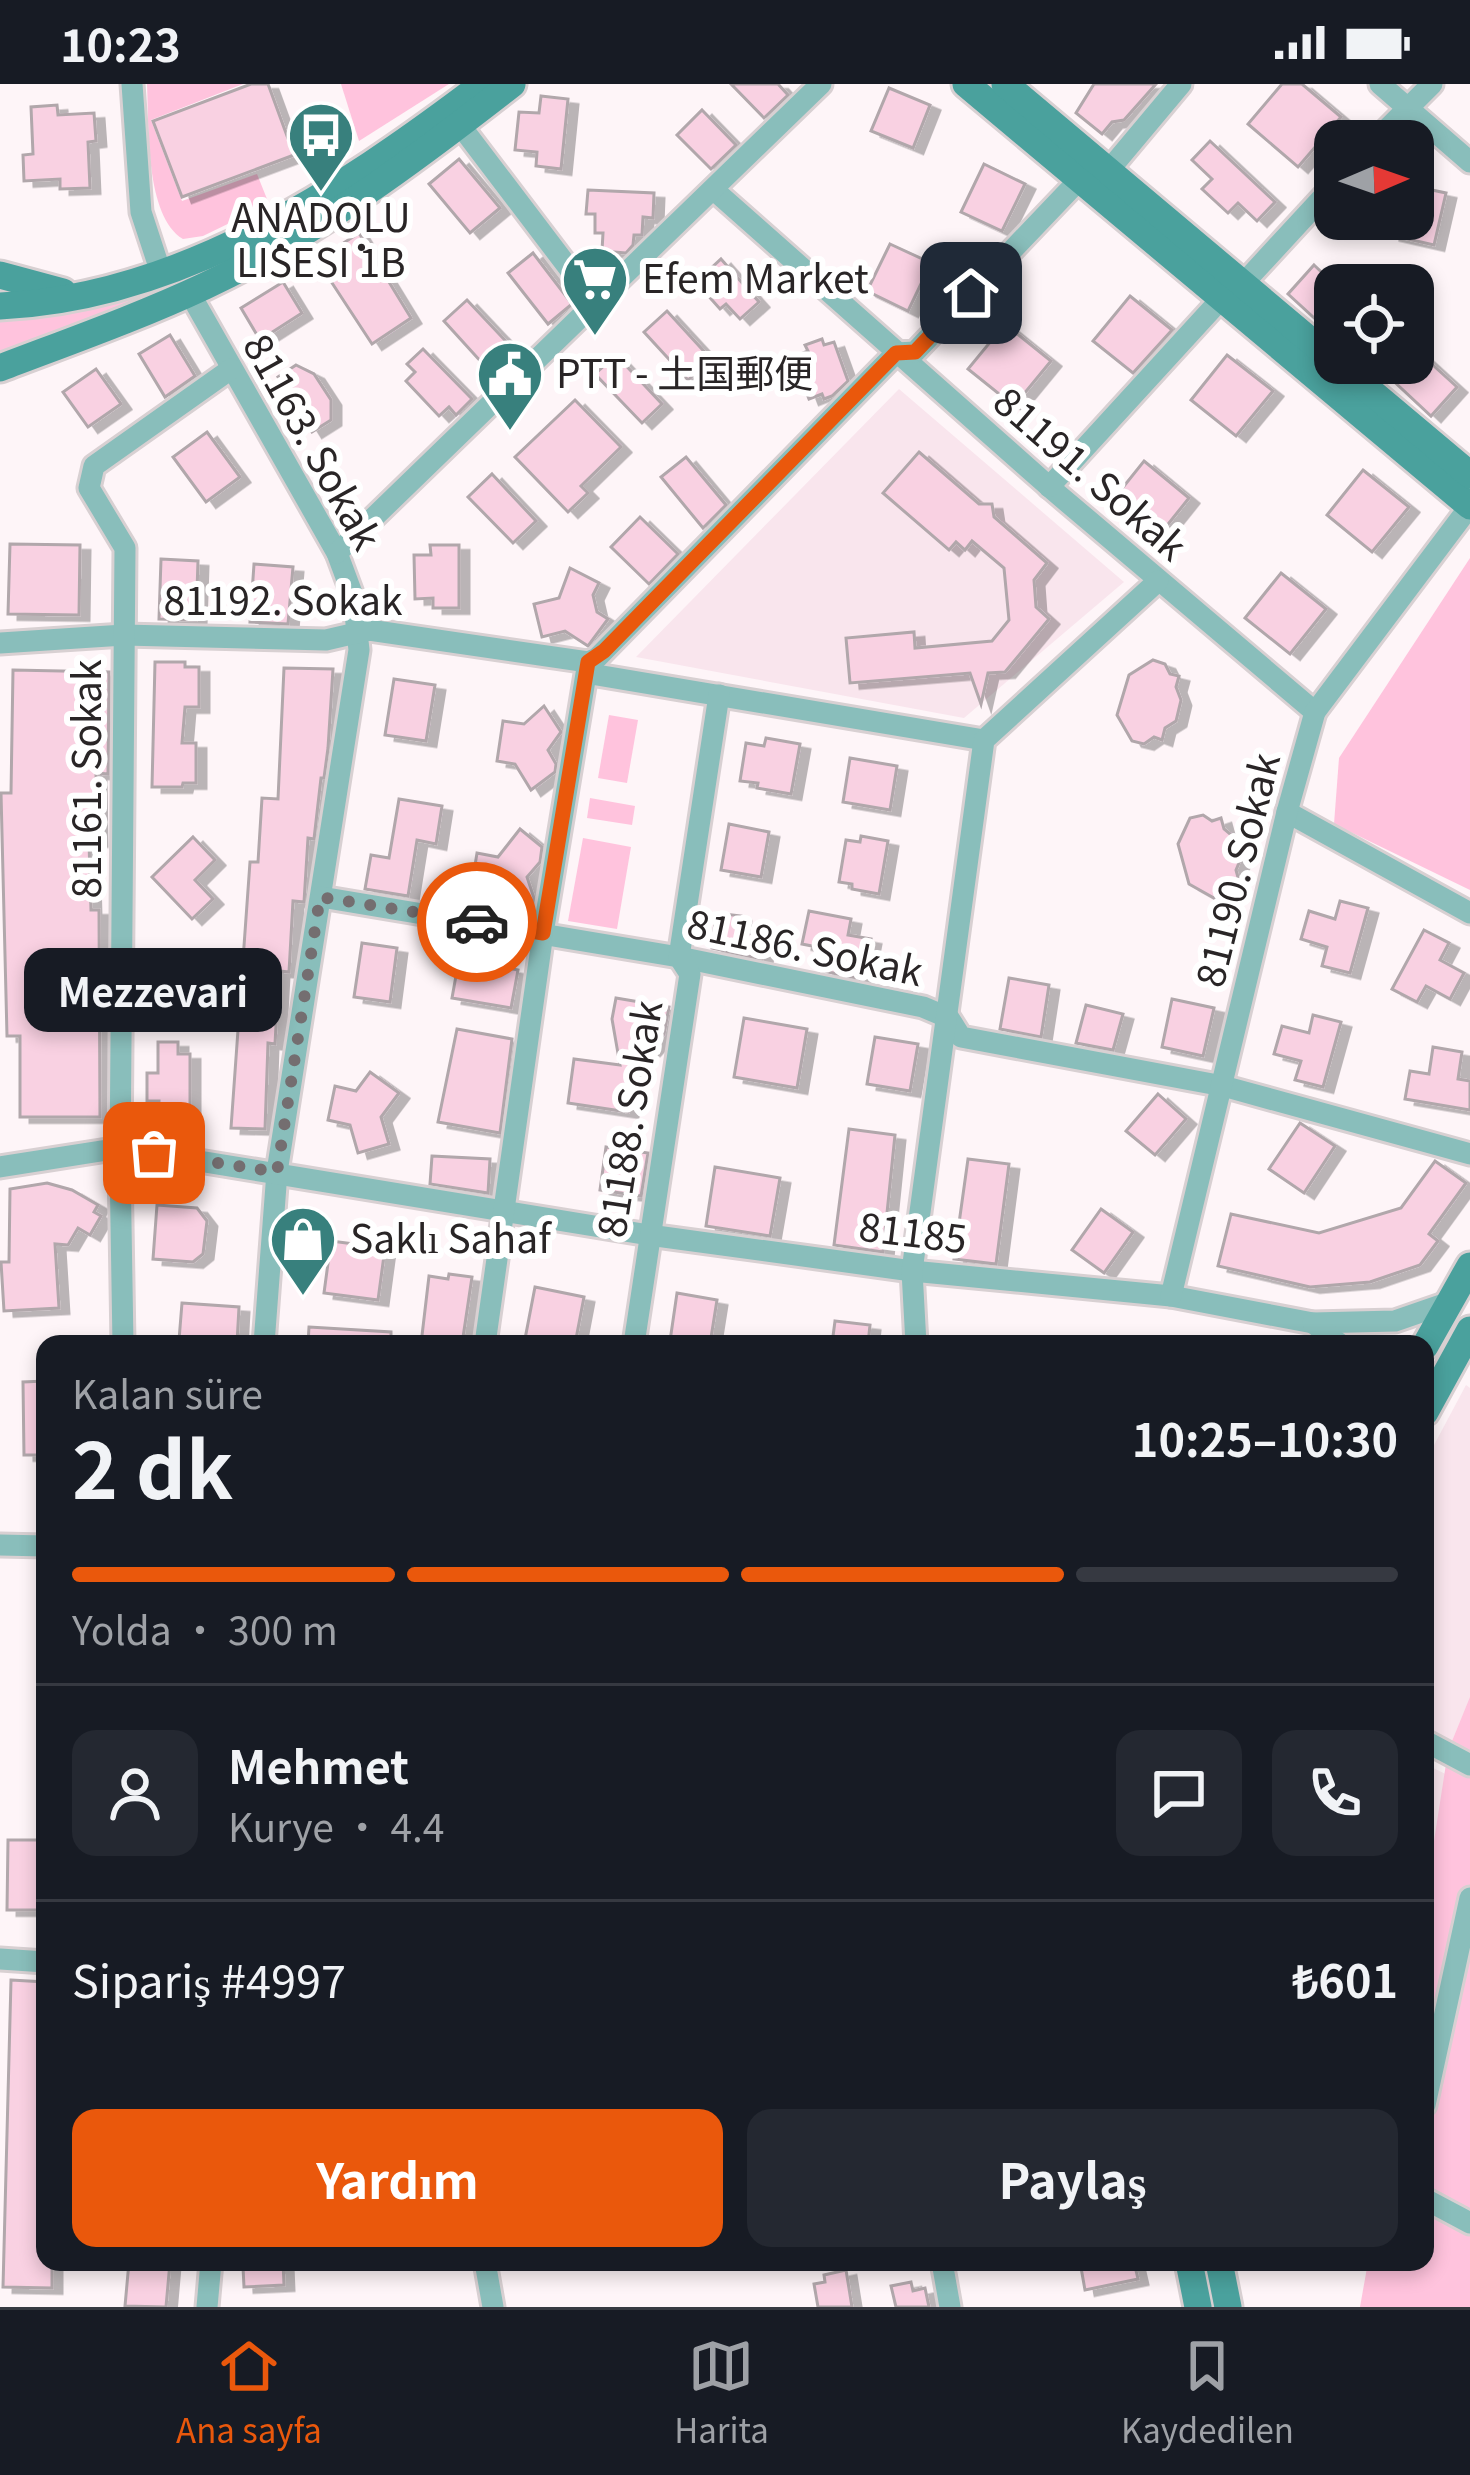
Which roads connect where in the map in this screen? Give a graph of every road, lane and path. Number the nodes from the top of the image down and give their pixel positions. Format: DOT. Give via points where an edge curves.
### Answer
graph roads {
  1 [pos="132,84"];
  2 [pos="483,84"];
  3 [pos="512,84"];
  4 [pos="820,84"];
  5 [pos="966,84"];
  6 [pos="1005,84"];
  7 [pos="1180,84"];
  8 [pos="1380,84"];
  9 [pos="1432,84"];
  10 [pos="1407,106"];
  11 [pos="1394,120"];
  12 [pos="460,125"];
  13 [pos="1470,162"];
  14 [pos="1108,170"];
  15 [pos="1080,178"];
  16 [pos="714,190"];
  17 [pos="1314,206"];
  18 [pos="161,273"];
  19 [pos="0,274"];
  20 [pos="190,292"];
  21 [pos="1232,292"];
  22 [pos="85,296"];
  23 [pos="596,304"];
  24 [pos="0,306"];
  25 [pos="896,353"];
  26 [pos="0,368"];
  27 [pos="231,369"];
  28 [pos="1470,476"];
  29 [pos="1049,487"];
  30 [pos="1470,506"];
  31 [pos="337,553"];
  32 [pos="1158,581"];
  33 [pos="357,632"];
  34 [pos="124,635"];
  35 [pos="0,643"];
  36 [pos="588,662"];
  37 [pos="719,695"];
  38 [pos="1315,712"];
  39 [pos="984,740"];
  40 [pos="1287,812"];
  41 [pos="320,897"];
  42 [pos="1470,913"];
  43 [pos="543,933"];
  44 [pos="679,957"];
  45 [pos="949,1018"];
  46 [pos="1223,1086"];
  47 [pos="120,1148"];
  48 [pos="1470,1154"];
  49 [pos="0,1167"];
  50 [pos="277,1172"];
  51 [pos="504,1210"];
  52 [pos="649,1235"];
  53 [pos="1470,1266"];
  54 [pos="912,1271"];
  55 [pos="1171,1296"];
  56 [pos="1450,1302"];
  57 [pos="1313,1323"];
  58 [pos="1470,1330"];
  59 [pos="123,1335"];
  60 [pos="265,1335"];
  61 [pos="486,1335"];
  62 [pos="635,1335"];
  63 [pos="916,1335"];
  64 [pos="1328,1335"];
  65 [pos="1431,1335"];
  66 [pos="1434,1396"];
  67 [pos="0,1545"];
  68 [pos="36,1546"];
  69 [pos="1434,1746"];
  70 [pos="1470,1765"];
  71 [pos="1470,1898"];
  72 [pos="0,1959"];
  73 [pos="36,1961"];
  74 [pos="1434,2064"];
  75 [pos="1434,2204"];
  76 [pos="1470,2223"];
  77 [pos="210,2271"];
  78 [pos="487,2271"];
  79 [pos="944,2271"];
  80 [pos="1191,2271"];
  81 [pos="1221,2271"];
  82 [pos="207,2307"];
  83 [pos="493,2307"];
  84 [pos="950,2307"];
  85 [pos="1198,2307"];
  86 [pos="1228,2307"];
  1 -- 18 [label="street" via="140,212"];
  2 -- 18 [label="main road" via="297,209"];
  3 -- 12 [label="main road"];
  4 -- 16 [label="street"];
  5 -- 15 [label="main road"];
  6 -- 14 [label="main road"];
  7 -- 14 [label="street"];
  8 -- 10 [label="street"];
  9 -- 10 [label="street"];
  10 -- 11 [label="street"];
  10 -- 13 [label="street"];
  12 -- 20 [label="main road" via="329,216"];
  12 -- 23 [label="street"];
  14 -- 21 [label="main road"];
  15 -- 21 [label="main road"];
  15 -- 25 [label="street" via="915,352"];
  16 -- 23 [label="street"];
  16 -- 25 [label="street, 81191. Sokak"];
  17 -- 21 [label="street"];
  18 -- 22 [label="main road"];
  19 -- 22 [label="main road"];
  20 -- 26 [label="main road"];
  20 -- 27 [label="street, 81163. Sokak"];
  21 -- 28 [label="main road"];
  21 -- 29 [label="street"];
  21 -- 30 [label="main road"];
  22 -- 24 [label="main road"];
  23 -- 31 [label="street"];
  25 -- 29 [label="street, 81191. Sokak"];
  25 -- 36 [label="street"];
  27 -- 31 [label="street, 81163. Sokak"];
  27 -- 34 [label="street, 81161. Sokak" via="94,466 89,488 125,548"];
  29 -- 32 [label="street, 81191. Sokak"];
  30 -- 38 [label="street, 81190. Sokak"];
  31 -- 33 [label="street, 81163. Sokak"];
  32 -- 38 [label="street, 81191. Sokak"];
  32 -- 39 [label="street"];
  33 -- 34 [label="street, 81192. Sokak" via="326,640"];
  33 -- 36 [label="street, 81192. Sokak"];
  33 -- 41 [label="street, 81163. Sokak"];
  34 -- 35 [label="street, 81192. Sokak"];
  34 -- 47 [label="street, 81161. Sokak"];
  36 -- 37 [label="street, 81192. Sokak" via="597,675"];
  36 -- 43 [label="street"];
  37 -- 39 [label="street, 81192. Sokak"];
  37 -- 44 [label="street, 81188. Sokak"];
  38 -- 40 [label="street, 81190. Sokak"];
  39 -- 45 [label="street"];
  40 -- 42 [label="street"];
  40 -- 46 [label="street, 81190. Sokak"];
  41 -- 43 [label="street, 81186. Sokak"];
  41 -- 50 [label="street, 81163. Sokak"];
  43 -- 44 [label="street, 81186. Sokak"];
  43 -- 51 [label="street"];
  44 -- 45 [label="street, 81186. Sokak"];
  44 -- 52 [label="street, 81188. Sokak" via="690,974"];
  45 -- 46 [label="street, 81186. Sokak" via="961,1037"];
  45 -- 54 [label="street"];
  46 -- 48 [label="street, 81186. Sokak"];
  46 -- 55 [label="street, 81190. Sokak"];
  47 -- 49 [label="street, 81185"];
  47 -- 50 [label="street, 81185"];
  47 -- 59 [label="street, 81161. Sokak"];
  50 -- 51 [label="street, 81185"];
  50 -- 60 [label="street, 81163. Sokak"];
  51 -- 52 [label="street, 81185"];
  51 -- 61 [label="street"];
  52 -- 54 [label="street, 81185"];
  52 -- 62 [label="street, 81188. Sokak"];
  53 -- 56 [label="main road"];
  54 -- 55 [label="street, 81185"];
  54 -- 63 [label="street"];
  55 -- 57 [label="street, 81185"];
  56 -- 57 [label="street, 81185" via="1396,1321"];
  56 -- 65 [label="main road"];
  57 -- 64 [label="street, 81185"];
  58 -- 66 [label="main road"];
  67 -- 68 [label="street"];
  69 -- 70 [label="street"];
  71 -- 74 [label="street"];
  72 -- 73 [label="street"];
  75 -- 76 [label="street"];
  77 -- 82 [label="street"];
  78 -- 83 [label="street"];
  79 -- 84 [label="street"];
  80 -- 85 [label="main road"];
  81 -- 86 [label="main road"];
}
